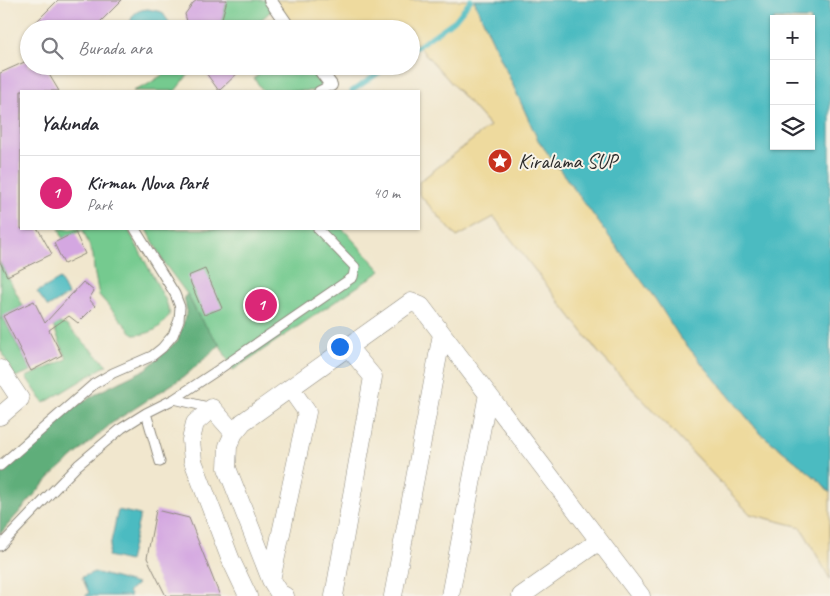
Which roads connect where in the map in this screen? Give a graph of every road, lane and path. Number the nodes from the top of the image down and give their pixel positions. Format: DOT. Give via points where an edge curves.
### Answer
graph roads {
  1 [pos="270,0"];
  2 [pos="284,20"];
  3 [pos="324,75"];
  4 [pos="331,85"];
  5 [pos="321,90"];
  6 [pos="136,230"];
  7 [pos="319,230"];
  8 [pos="442,334"];
  9 [pos="348,347"];
  10 [pos="0,369"];
  11 [pos="290,388"];
  12 [pos="488,394"];
  13 [pos="174,399"];
  14 [pos="212,408"];
  15 [pos="146,413"];
  16 [pos="0,416"];
  17 [pos="234,433"];
  18 [pos="160,462"];
  19 [pos="0,466"];
  20 [pos="599,541"];
  21 [pos="0,546"];
  22 [pos="270,580"];
  23 [pos="248,596"];
  24 [pos="285,596"];
  25 [pos="334,596"];
  26 [pos="393,596"];
  27 [pos="450,596"];
  28 [pos="521,596"];
  29 [pos="640,596"];
  1 -- 2 [label="street"];
  3 -- 4 [label="street"];
  4 -- 5 [label="lane"];
  6 -- 19 [label="lane" via="180,307 173,335 152,356 94,384"];
  7 -- 13 [label="lane" via="354,267 353,278"];
  8 -- 9 [label="street" via="421,306 411,302"];
  8 -- 12 [label="street"];
  8 -- 26 [label="street"];
  9 -- 11 [label="street"];
  9 -- 25 [label="street" via="374,377"];
  10 -- 16 [label="street" via="20,399"];
  11 -- 17 [label="street" via="243,422"];
  11 -- 22 [label="street" via="307,412"];
  12 -- 20 [label="street"];
  12 -- 27 [label="street"];
  13 -- 14 [label="lane"];
  13 -- 15 [label="lane"];
  14 -- 17 [label="street"];
  14 -- 23 [label="street" via="195,423 191,440 193,461"];
  15 -- 18 [label="lane"];
  15 -- 21 [label="lane" via="78,464"];
  17 -- 22 [label="street" via="228,446 227,468"];
  20 -- 28 [label="street"];
  20 -- 29 [label="street"];
  22 -- 24 [label="street"];
}
